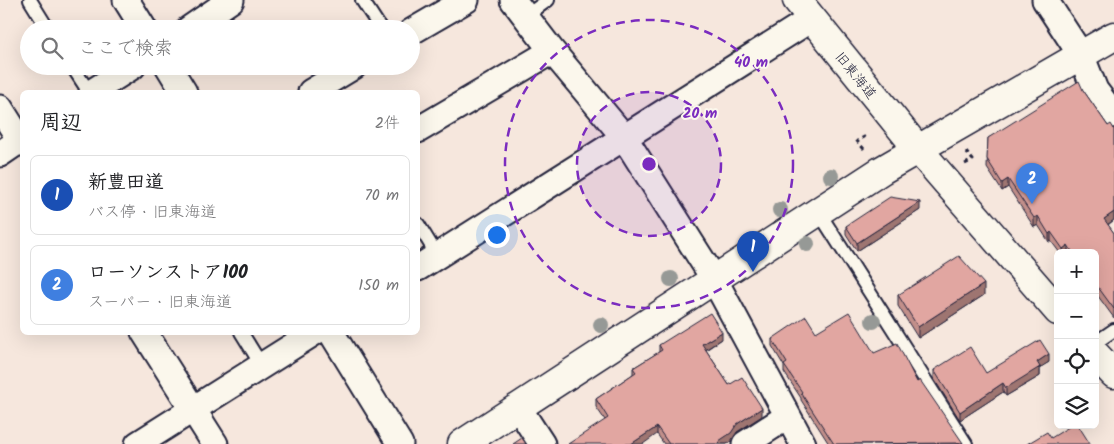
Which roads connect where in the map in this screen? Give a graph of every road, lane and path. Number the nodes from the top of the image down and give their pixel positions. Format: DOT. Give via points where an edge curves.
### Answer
graph roads {
  1 [pos="30,0"];
  2 [pos="126,0"];
  3 [pos="231,0"];
  4 [pos="362,0"];
  5 [pos="466,0"];
  6 [pos="548,0"];
  7 [pos="1045,0"];
  8 [pos="519,8"];
  9 [pos="804,9"];
  10 [pos="42,20"];
  11 [pos="138,20"];
  12 [pos="202,20"];
  13 [pos="375,20"];
  14 [pos="420,27"];
  15 [pos="1114,36"];
  16 [pos="552,51"];
  17 [pos="1081,55"];
  18 [pos="78,75"];
  19 [pos="117,75"];
  20 [pos="174,75"];
  21 [pos="339,75"];
  22 [pos="89,90"];
  23 [pos="93,90"];
  24 [pos="183,90"];
  25 [pos="313,90"];
  26 [pos="0,108"];
  27 [pos="1114,115"];
  28 [pos="420,129"];
  29 [pos="866,136"];
  30 [pos="624,137"];
  31 [pos="20,138"];
  32 [pos="20,142"];
  33 [pos="918,148"];
  34 [pos="864,149"];
  35 [pos="966,152"];
  36 [pos="0,154"];
  37 [pos="965,165"];
  38 [pos="818,211"];
  39 [pos="420,232"];
  40 [pos="427,261"];
  41 [pos="714,279"];
  42 [pos="1054,306"];
  43 [pos="1114,330"];
  44 [pos="146,335"];
  45 [pos="243,335"];
  46 [pos="310,335"];
  47 [pos="333,335"];
  48 [pos="1099,340"];
  49 [pos="1099,358"];
  50 [pos="262,366"];
  51 [pos="1114,374"];
  52 [pos="518,408"];
  53 [pos="193,409"];
  54 [pos="788,416"];
  55 [pos="138,444"];
  56 [pos="216,444"];
  57 [pos="400,444"];
  58 [pos="462,444"];
  59 [pos="542,444"];
  60 [pos="745,444"];
  61 [pos="803,444"];
  62 [pos="966,444"];
  1 -- 10 [label="lane"];
  2 -- 11 [label="street"];
  3 -- 12 [label="street"];
  4 -- 13 [label="lane"];
  5 -- 14 [label="street"];
  6 -- 8 [label="lane"];
  7 -- 17 [label="street"];
  8 -- 16 [label="street"];
  9 -- 30 [label="street"];
  9 -- 33 [label="street, 旧東海道"];
  15 -- 17 [label="street"];
  16 -- 28 [label="street"];
  16 -- 30 [label="street"];
  17 -- 27 [label="street" via="1096,90"];
  17 -- 33 [label="street"];
  18 -- 22 [label="lane"];
  19 -- 23 [label="street"];
  20 -- 24 [label="street"];
  21 -- 25 [label="street"];
  26 -- 31 [label="street"];
  29 -- 34 [label="path" via="857,141"];
  30 -- 40 [label="street"];
  30 -- 41 [label="street"];
  32 -- 36 [label="street"];
  33 -- 38 [label="street"];
  33 -- 42 [label="street, 旧東海道"];
  35 -- 37 [label="path" via="974,160"];
  38 -- 41 [label="street"];
  38 -- 62 [label="lane"];
  39 -- 40 [label="lane"];
  41 -- 52 [label="street"];
  41 -- 54 [label="street"];
  43 -- 48 [label="lane"];
  44 -- 53 [label="street"];
  45 -- 50 [label="lane"];
  46 -- 50 [label="street"];
  47 -- 57 [label="street"];
  49 -- 51 [label="street"];
  50 -- 53 [label="street"];
  52 -- 58 [label="street"];
  52 -- 59 [label="street"];
  53 -- 55 [label="street"];
  53 -- 56 [label="street"];
  54 -- 60 [label="street"];
  54 -- 61 [label="street"];
}
